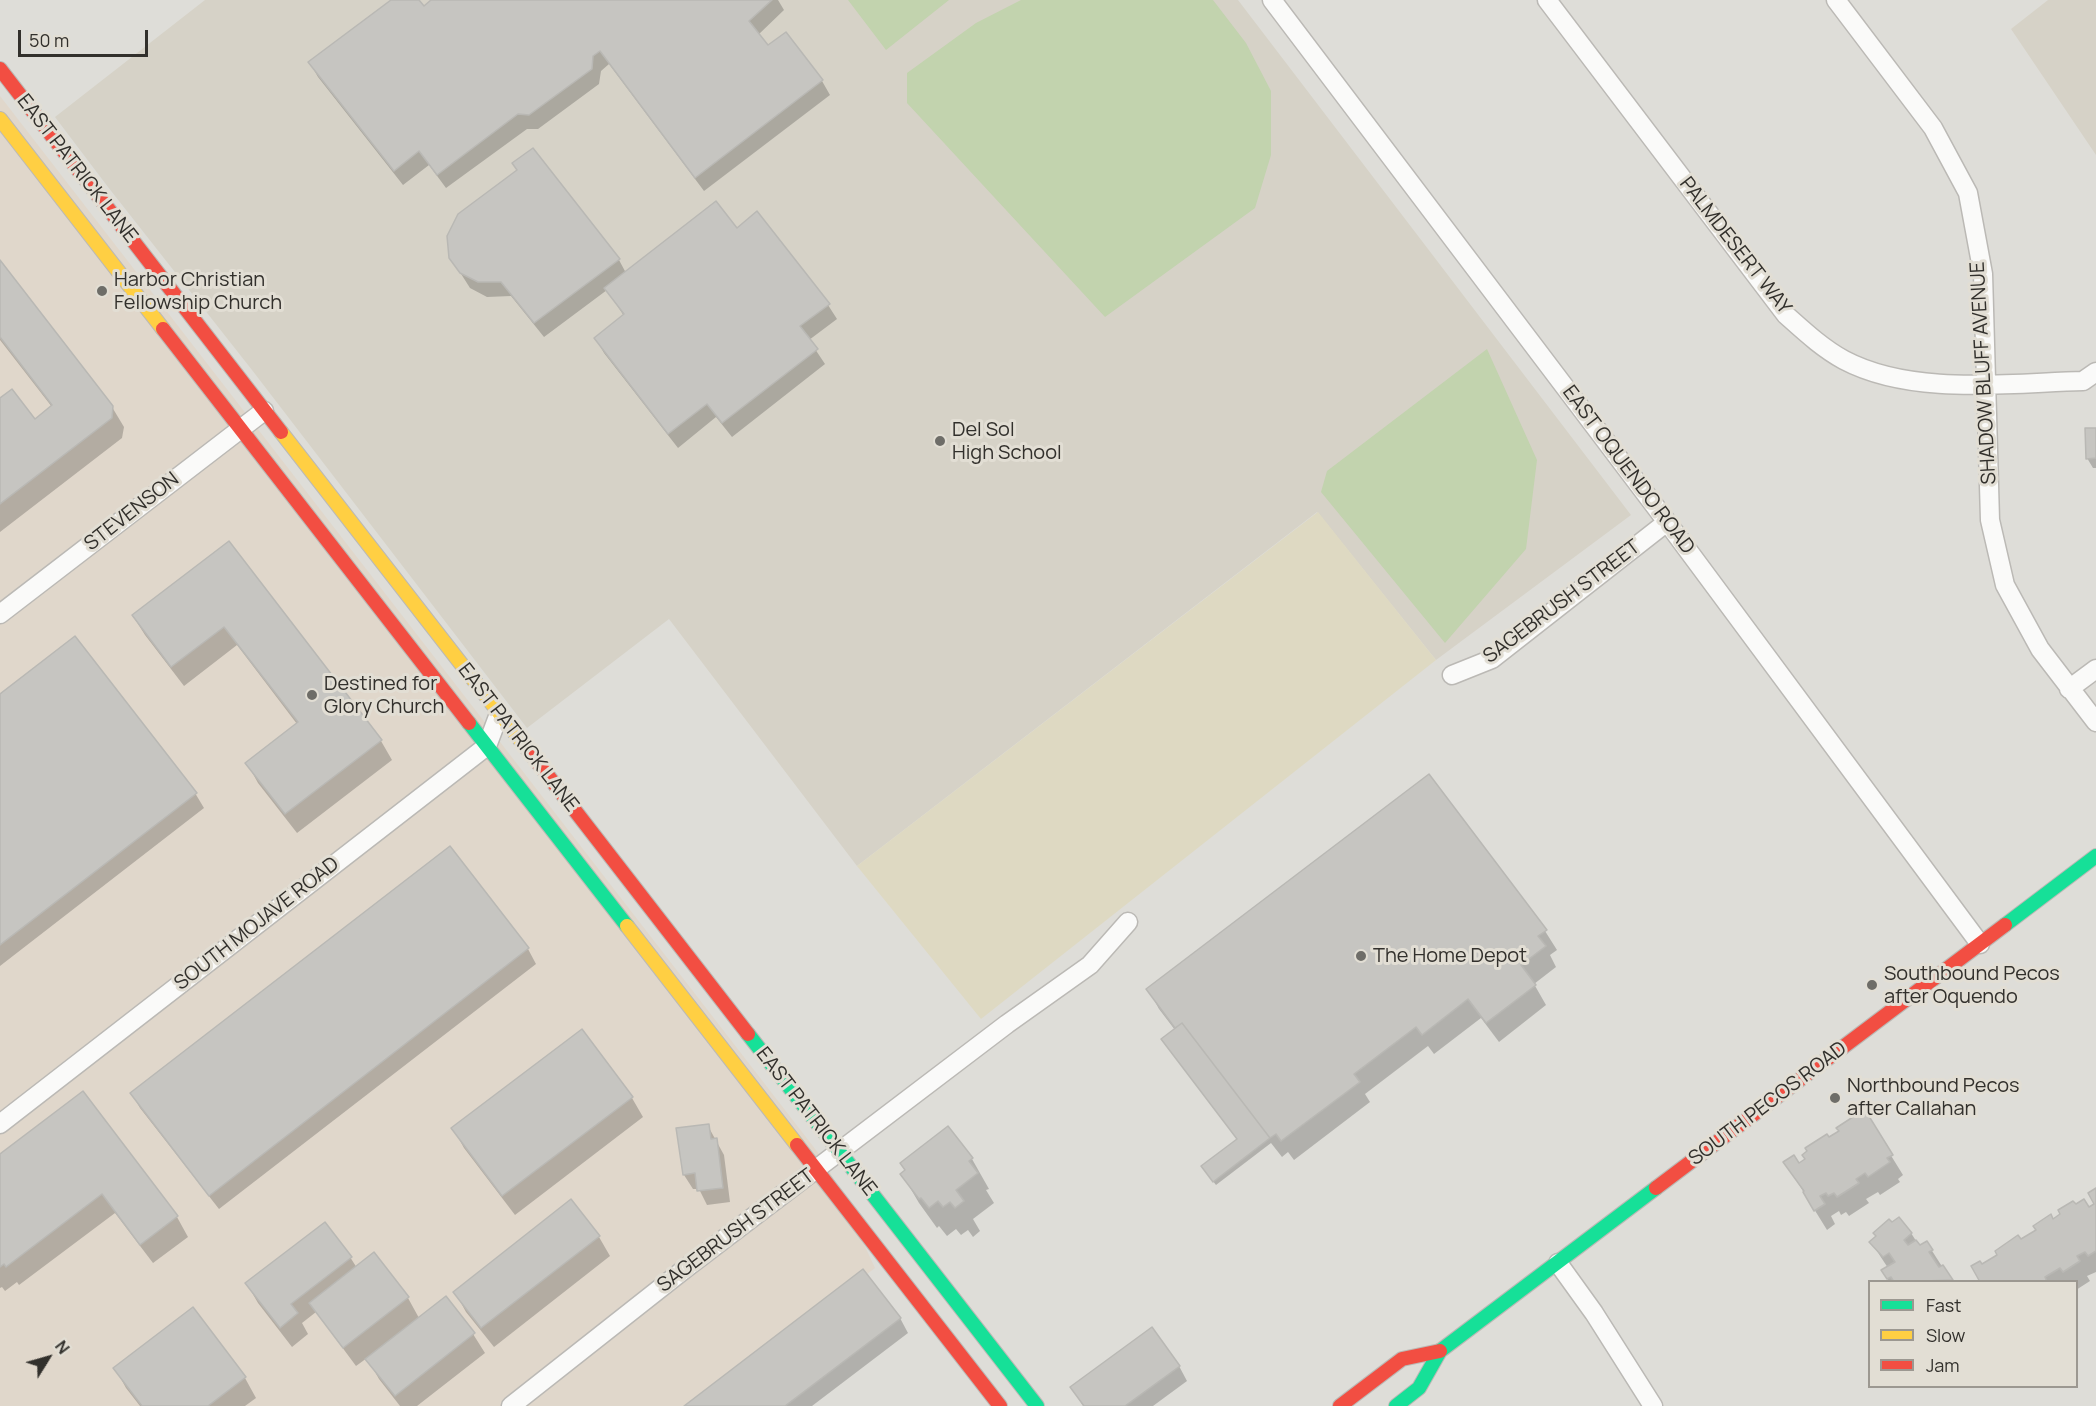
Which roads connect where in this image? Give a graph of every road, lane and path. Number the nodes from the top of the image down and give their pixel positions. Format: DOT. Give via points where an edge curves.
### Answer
graph roads {
  1 [pos="1272,0"];
  2 [pos="1547,0"];
  3 [pos="1836,0"];
  4 [pos="0,69"];
  5 [pos="0,118"];
  6 [pos="55,164"];
  7 [pos="2096,372"];
  8 [pos="1986,384"];
  9 [pos="264,411"];
  10 [pos="239,428"];
  11 [pos="1667,522"];
  12 [pos="0,614"];
  13 [pos="2096,669"];
  14 [pos="1452,675"];
  15 [pos="2069,689"];
  16 [pos="500,714"];
  17 [pos="2096,722"];
  18 [pos="487,746"];
  19 [pos="2096,856"];
  20 [pos="1128,921"];
  21 [pos="1980,944"];
  22 [pos="0,1124"];
  23 [pos="840,1152"];
  24 [pos="817,1170"];
  25 [pos="1558,1263"];
  26 [pos="1440,1351"];
  27 [pos="511,1406"];
  28 [pos="1000,1406"];
  29 [pos="1037,1406"];
  30 [pos="1340,1406"];
  31 [pos="1396,1406"];
  32 [pos="1653,1406"];
  1 -- 11 [label="street, EAST OQUENDO ROAD"];
  2 -- 8 [label="street, PALMDESERT WAY" via="1786,315 1817,343 1881,375 1916,383"];
  3 -- 8 [label="street, SHADOW BLUFF AVENUE" via="1933,128 1968,193 1983,273"];
  4 -- 6 [label="main road, EAST PATRICK LANE"];
  5 -- 6 [label="main road, EAST PATRICK LANE"];
  6 -- 9 [label="main road, EAST PATRICK LANE"];
  6 -- 10 [label="main road, EAST PATRICK LANE"];
  7 -- 8 [label="street, PALMDESERT WAY" via="2083,381"];
  8 -- 15 [label="street, SHADOW BLUFF AVENUE" via="1990,520 2005,585 2040,649"];
  9 -- 10 [label="street, STEVENSON"];
  9 -- 16 [label="main road, EAST PATRICK LANE"];
  10 -- 12 [label="street, STEVENSON"];
  10 -- 18 [label="main road, EAST PATRICK LANE"];
  11 -- 14 [label="street, SAGEBRUSH STREET" via="1492,659"];
  11 -- 21 [label="street, EAST OQUENDO ROAD"];
  13 -- 15 [label="street"];
  15 -- 17 [label="street, SHADOW BLUFF AVENUE"];
  16 -- 18 [label="street"];
  16 -- 23 [label="main road, EAST PATRICK LANE"];
  18 -- 22 [label="street, SOUTH MOJAVE ROAD"];
  18 -- 24 [label="main road, EAST PATRICK LANE"];
  19 -- 21 [label="main road, SOUTH PECOS ROAD"];
  20 -- 23 [label="street, SAGEBRUSH STREET" via="1090,965"];
  21 -- 25 [label="main road, SOUTH PECOS ROAD"];
  23 -- 24 [label="street, SAGEBRUSH STREET"];
  23 -- 29 [label="main road, EAST PATRICK LANE"];
  24 -- 27 [label="street, SAGEBRUSH STREET"];
  24 -- 28 [label="main road, EAST PATRICK LANE"];
  25 -- 26 [label="main road, SOUTH PECOS ROAD"];
  25 -- 32 [label="street"];
  26 -- 30 [label="main road, SOUTH PECOS ROAD" via="1402,1359"];
  26 -- 31 [label="main road, SOUTH PECOS ROAD" via="1419,1388"];
}
